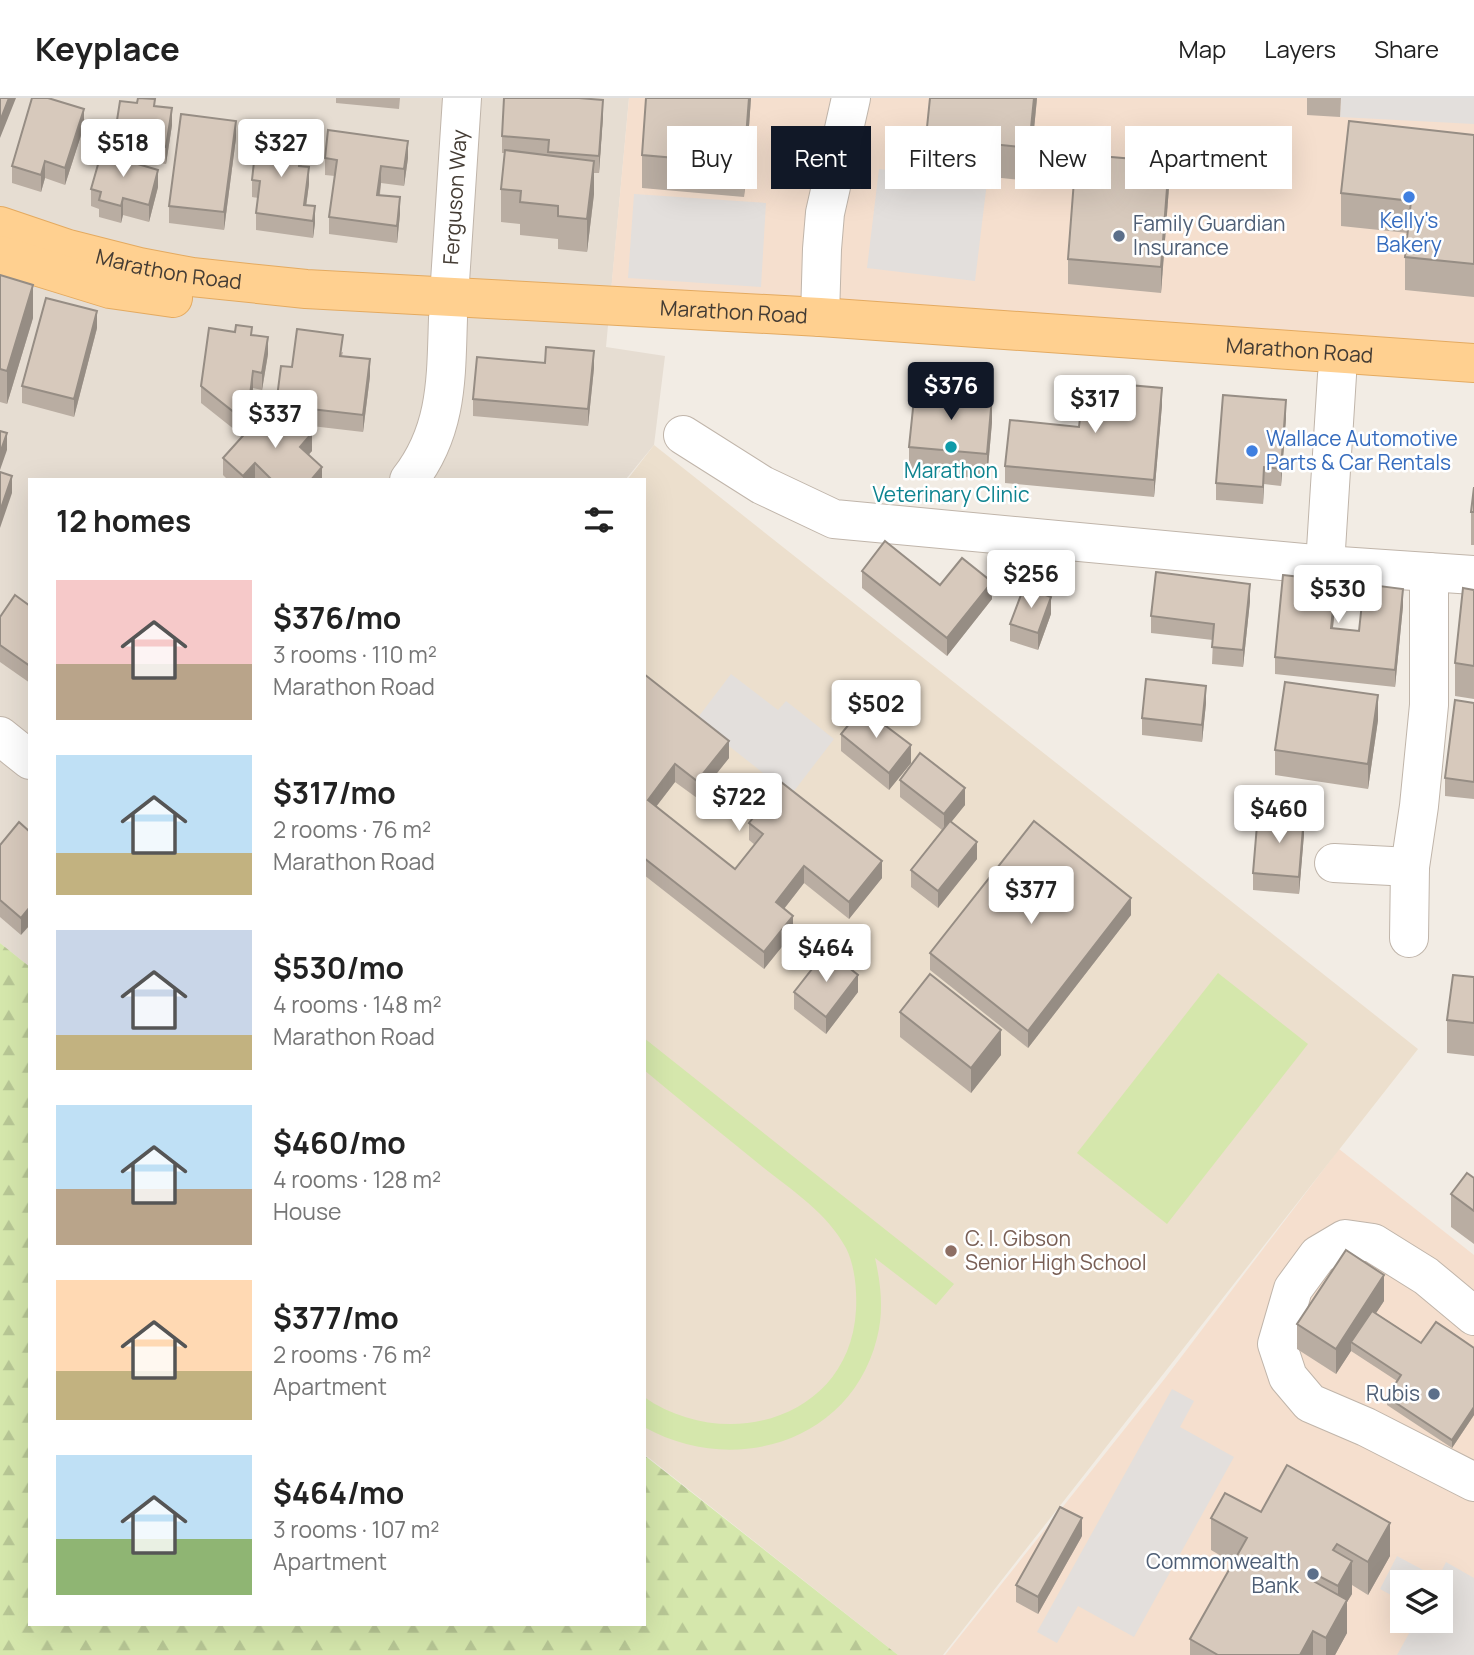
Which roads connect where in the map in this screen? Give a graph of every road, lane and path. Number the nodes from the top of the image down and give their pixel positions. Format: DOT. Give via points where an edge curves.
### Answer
graph roads {
  1 [pos="462,98"];
  2 [pos="851,98"];
  3 [pos="0,226"];
  4 [pos="0,255"];
  5 [pos="449,307"];
  6 [pos="820,317"];
  7 [pos="694,321"];
  8 [pos="1474,363"];
  9 [pos="1337,375"];
  10 [pos="1474,385"];
  11 [pos="683,435"];
  12 [pos="411,478"];
  13 [pos="1325,565"];
  14 [pos="1429,572"];
  15 [pos="1474,575"];
  16 [pos="0,736"];
  17 [pos="28,758"];
  18 [pos="1334,863"];
  19 [pos="1410,867"];
  20 [pos="1409,938"];
  21 [pos="1474,1316"];
  22 [pos="1474,1482"];
  1 -- 5 [label="street, Ferguson Way"];
  2 -- 6 [label="street" via="825,213"];
  3 -- 5 [label="main road, Marathon Road" via="68,249 192,277"];
  4 -- 5 [label="main road, Marathon Road" via="78,281 144,295 254,307"];
  5 -- 7 [label="main road, Marathon Road"];
  5 -- 12 [label="street, Ferguson Way" via="440,418 434,441"];
  6 -- 7 [label="main road, Marathon Road"];
  6 -- 8 [label="main road, Marathon Road"];
  7 -- 9 [label="main road, Marathon Road"];
  9 -- 10 [label="main road, Marathon Road"];
  9 -- 13 [label="street"];
  11 -- 13 [label="street" via="762,485 834,519"];
  13 -- 14 [label="street"];
  14 -- 15 [label="street"];
  14 -- 19 [label="street" via="1429,705"];
  16 -- 17 [label="street"];
  18 -- 19 [label="street"];
  19 -- 20 [label="street"];
  21 -- 22 [label="street" via="1426,1276 1373,1242 1345,1239 1318,1255 1293,1289 1277,1343 1288,1377 1310,1403"];
}
